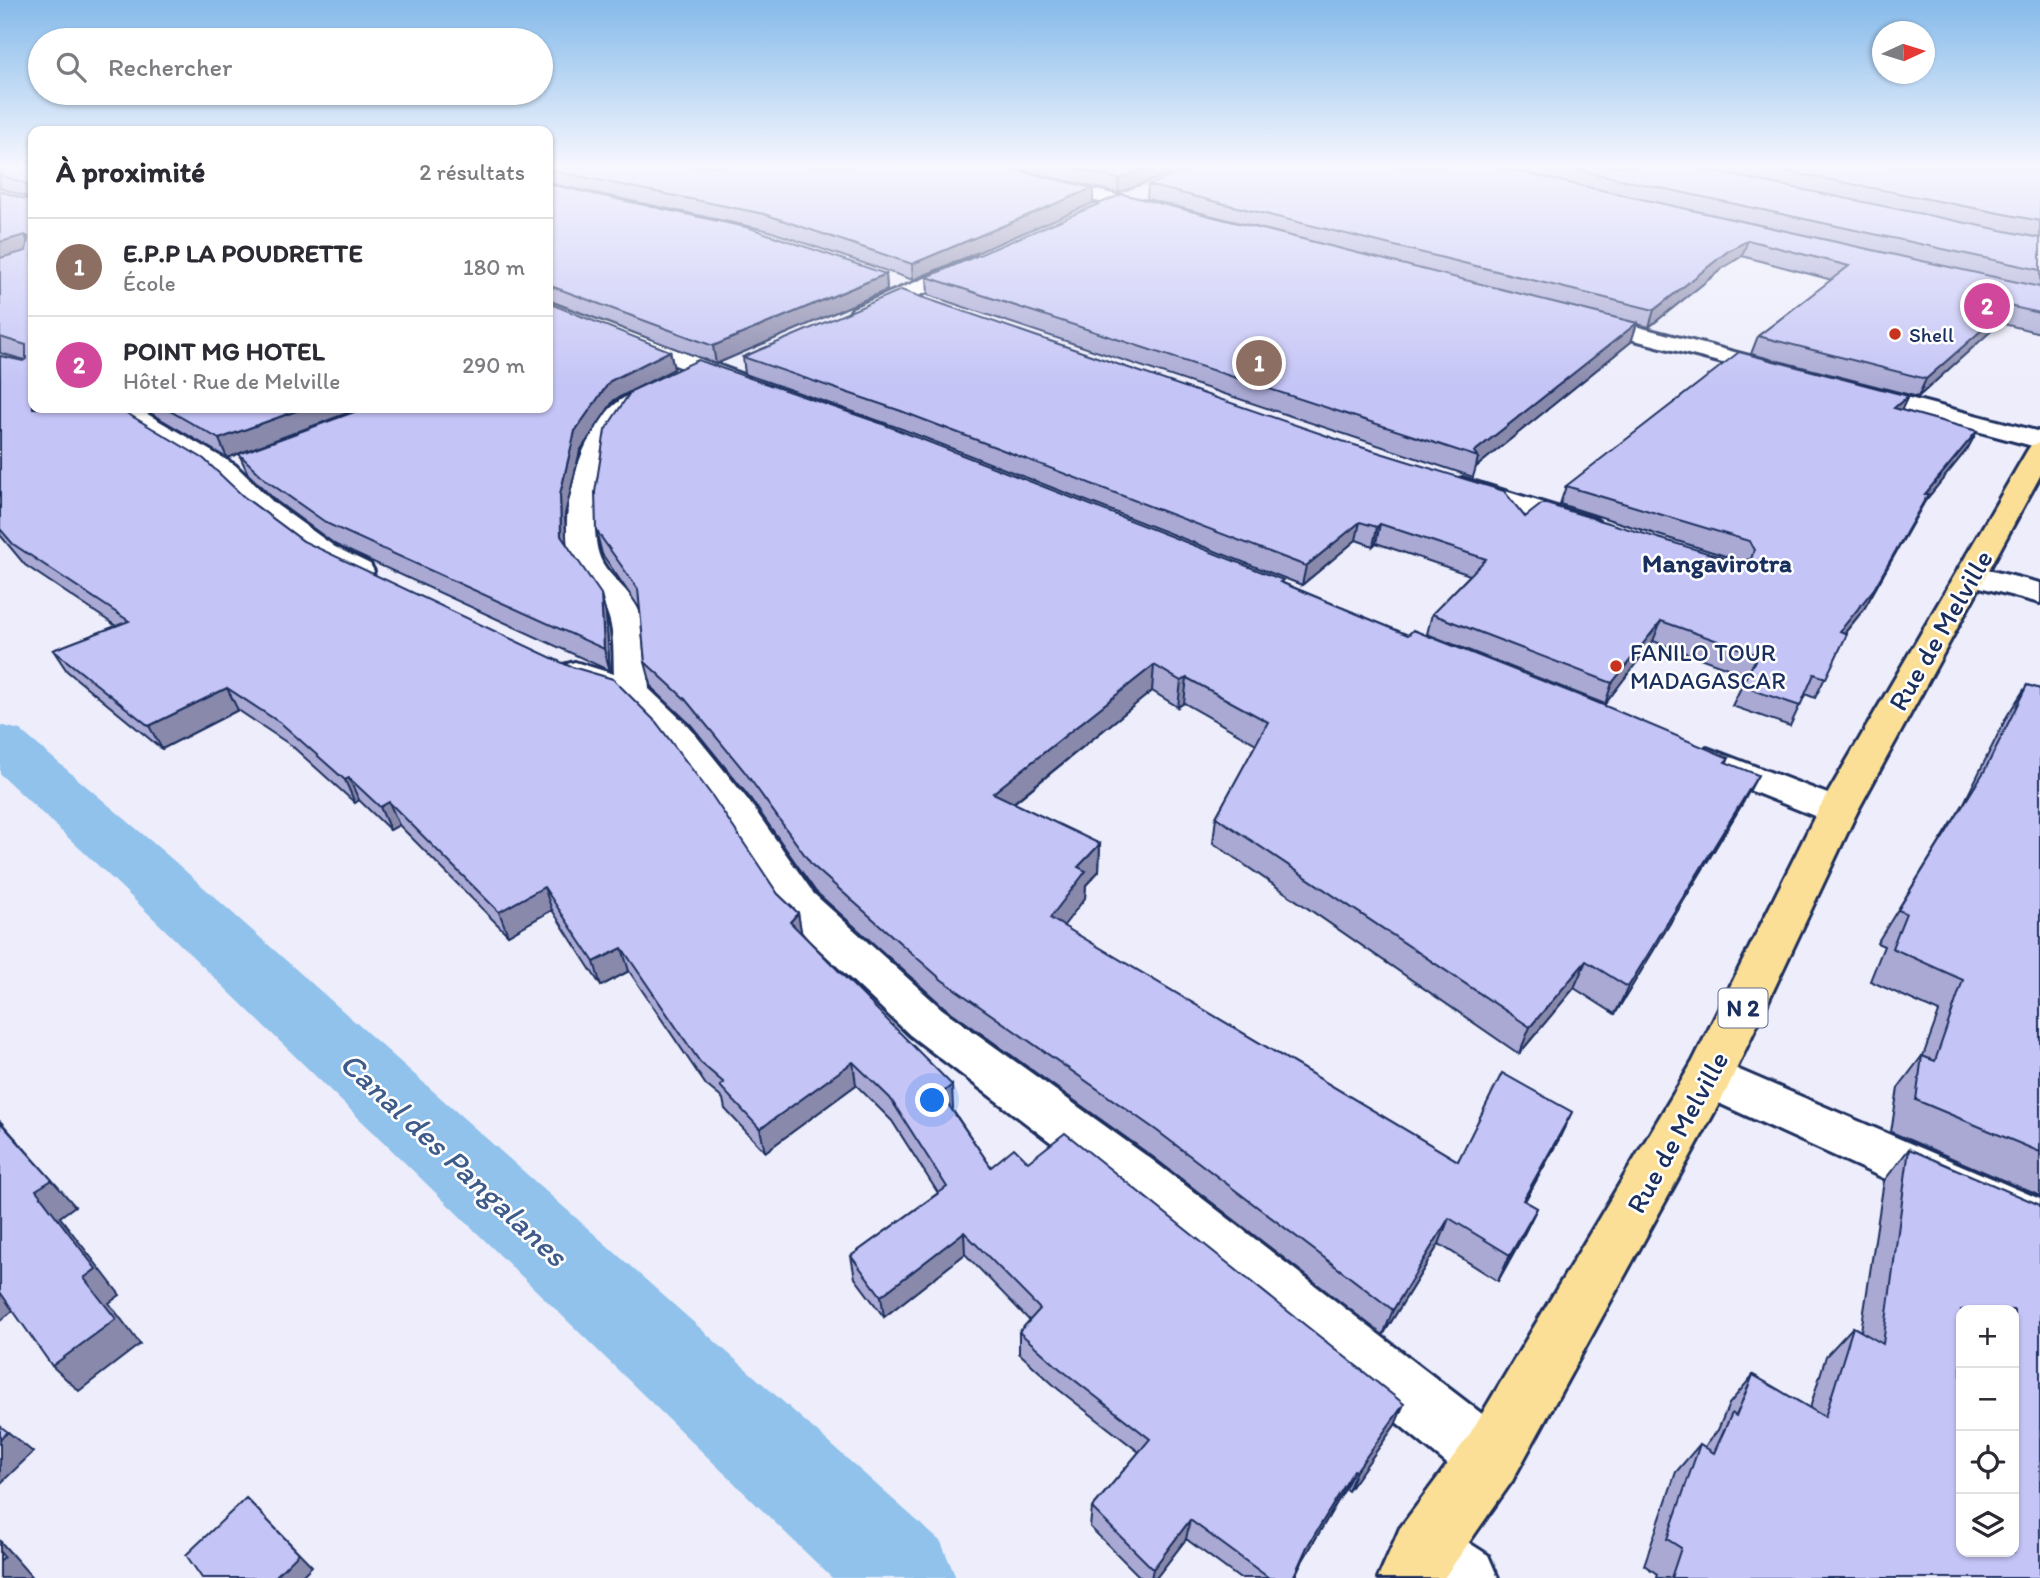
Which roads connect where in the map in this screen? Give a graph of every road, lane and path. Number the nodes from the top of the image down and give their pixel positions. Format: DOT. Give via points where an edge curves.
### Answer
graph roads {
  1 [pos="998,253"];
  2 [pos="901,289"];
  3 [pos="939,309"];
  4 [pos="1567,315"];
  5 [pos="841,321"];
  6 [pos="553,322"];
  7 [pos="700,375"];
  8 [pos="1797,376"];
  9 [pos="1837,386"];
  10 [pos="768,392"];
  11 [pos="129,413"];
  12 [pos="2040,440"];
  13 [pos="2040,451"];
  14 [pos="1435,478"];
  15 [pos="1609,532"];
  16 [pos="1972,575"];
  17 [pos="393,588"];
  18 [pos="2040,593"];
  19 [pos="540,656"];
  20 [pos="632,692"];
  21 [pos="1682,750"];
  22 [pos="1837,812"];
  23 [pos="1709,1077"];
  24 [pos="2040,1225"];
  25 [pos="1490,1460"];
  26 [pos="1433,1569"];
  1 -- 2 [label="street"];
  2 -- 3 [label="street"];
  2 -- 5 [label="street"];
  4 -- 8 [label="street"];
  6 -- 7 [label="street" via="589,324"];
  7 -- 10 [label="street"];
  7 -- 20 [label="street" via="625,406 594,452 583,515 584,555 625,614"];
  9 -- 12 [label="street"];
  11 -- 17 [label="street" via="238,466 264,509 324,553"];
  13 -- 16 [label="main road, Rue de Melville / N 2"];
  14 -- 15 [label="street"];
  16 -- 18 [label="street"];
  16 -- 22 [label="main road, Rue de Melville / N 2"];
  19 -- 20 [label="street" via="588,679"];
  20 -- 25 [label="street" via="676,735 734,809 799,905 926,1021 1133,1175"];
  21 -- 22 [label="street"];
  22 -- 23 [label="main road, Rue de Melville / N 2"];
  23 -- 24 [label="street"];
  23 -- 25 [label="main road, Rue de Melville / N 2"];
  25 -- 26 [label="main road, Rue de Melville / N 2"];
}
